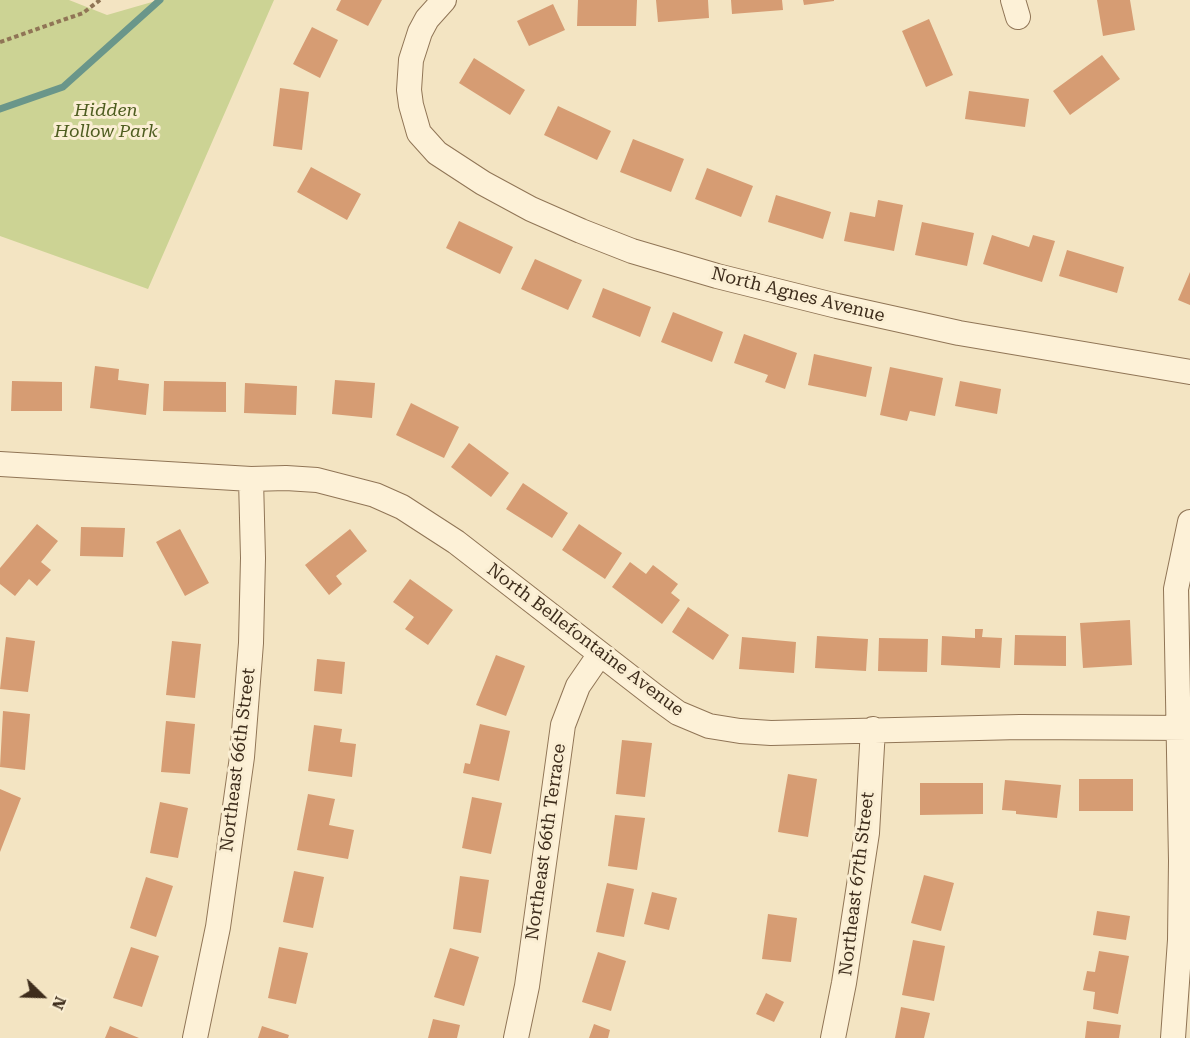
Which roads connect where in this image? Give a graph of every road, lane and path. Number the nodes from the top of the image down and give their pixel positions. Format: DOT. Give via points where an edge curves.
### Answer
graph roads {
  1 [pos="100,0"];
  2 [pos="444,0"];
  3 [pos="0,42"];
  4 [pos="1190,372"];
  5 [pos="0,464"];
  6 [pos="251,479"];
  7 [pos="1190,522"];
  8 [pos="600,654"];
  9 [pos="873,729"];
  10 [pos="1185,729"];
  11 [pos="195,1038"];
  12 [pos="516,1038"];
  13 [pos="833,1038"];
  14 [pos="1173,1038"];
  1 -- 3 [label="path" via="83,13"];
  2 -- 4 [label="street, North Agnes Avenue" via="427,19 413,53 409,75 411,105 419,133 437,153 531,209 642,254 826,303 959,333"];
  5 -- 6 [label="street, North Bellefontaine Avenue"];
  6 -- 8 [label="street, North Bellefontaine Avenue" via="317,480 375,495 402,507 456,542"];
  6 -- 11 [label="street, Northeast 66th Street" via="251,644 242,757 218,927"];
  7 -- 10 [label="street" via="1176,589"];
  8 -- 9 [label="street, North Bellefontaine Avenue" via="678,713 709,726 771,733"];
  8 -- 12 [label="street, Northeast 66th Terrace" via="578,686 563,725 527,986"];
  9 -- 10 [label="street, North Bellefontaine Avenue"];
  9 -- 13 [label="street, Northeast 67th Street" via="867,833"];
  10 -- 14 [label="street"];
}
